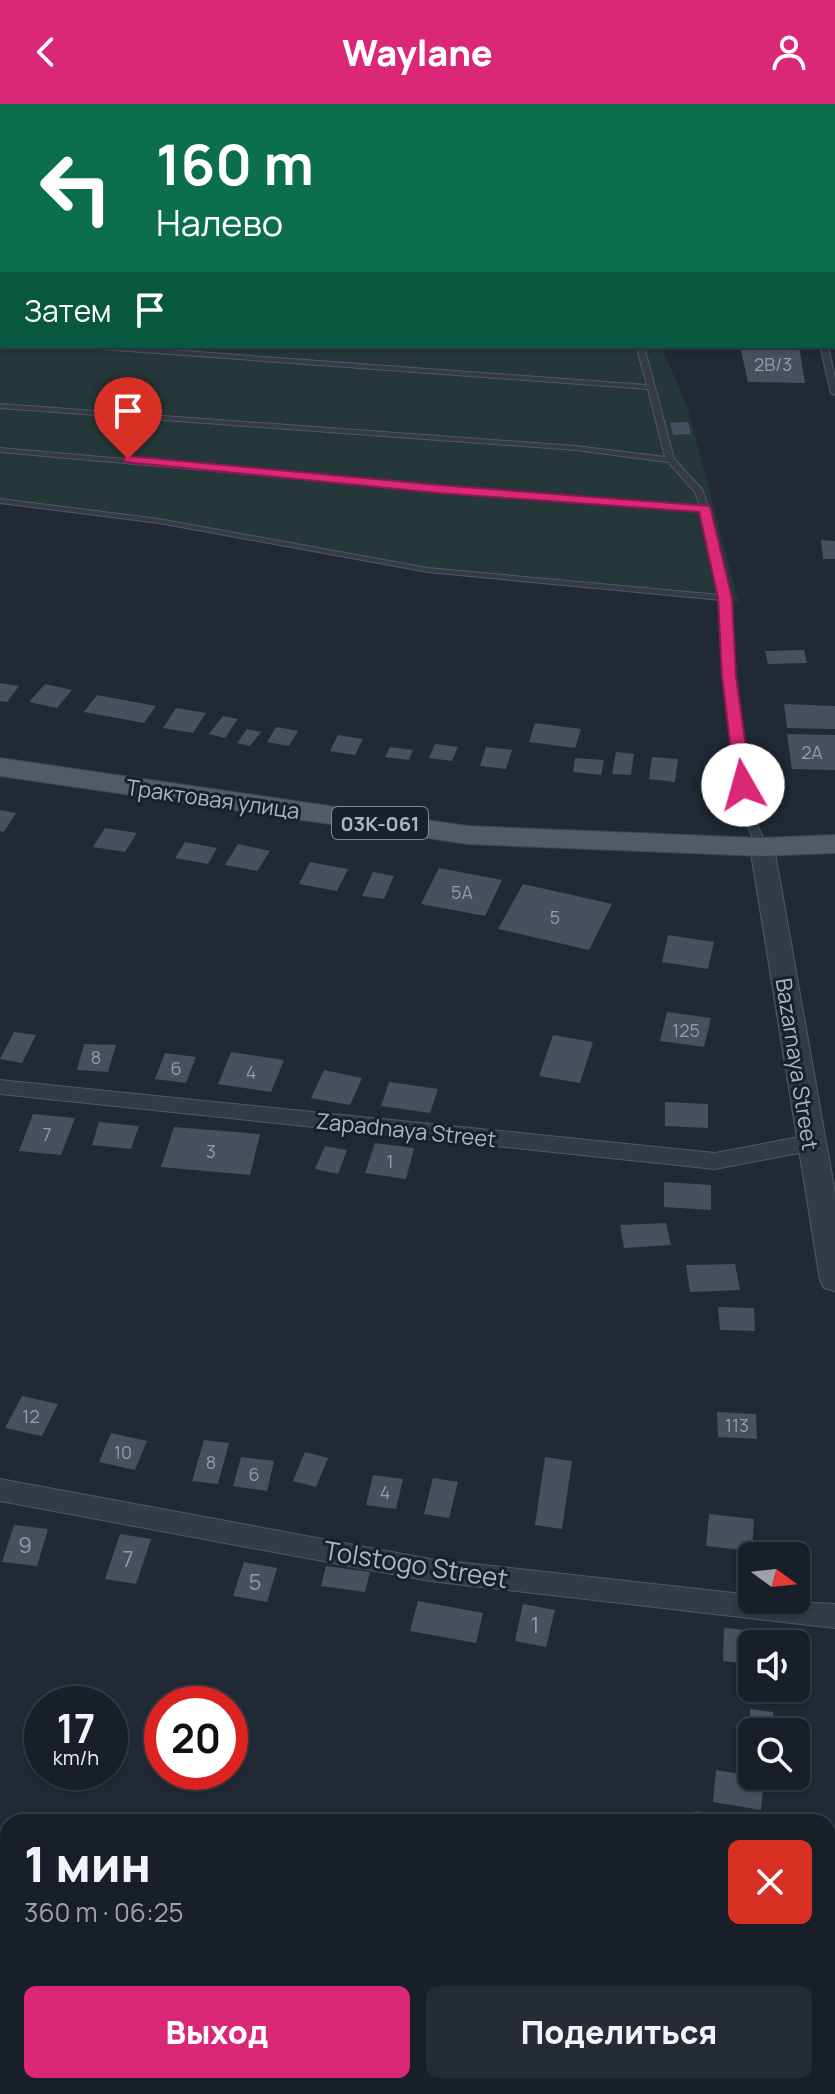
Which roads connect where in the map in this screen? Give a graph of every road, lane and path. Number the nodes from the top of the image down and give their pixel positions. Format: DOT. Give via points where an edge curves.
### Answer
graph roads {
  1 [pos="114,348"];
  2 [pos="640,348"];
  3 [pos="824,348"];
  4 [pos="649,387"];
  5 [pos="835,393"];
  6 [pos="0,406"];
  7 [pos="0,450"];
  8 [pos="670,460"];
  9 [pos="0,501"];
  10 [pos="705,509"];
  11 [pos="725,598"];
  12 [pos="0,767"];
  13 [pos="835,844"];
  14 [pos="762,847"];
  15 [pos="0,1087"];
  16 [pos="810,1143"];
  17 [pos="835,1280"];
  18 [pos="0,1490"];
  19 [pos="835,1616"];
  1 -- 4 [label="lane"];
  2 -- 4 [label="lane"];
  3 -- 5 [label="lane"];
  4 -- 8 [label="lane"];
  6 -- 8 [label="lane" via="576,448"];
  7 -- 10 [label="lane"];
  8 -- 10 [label="lane" via="699,491"];
  9 -- 11 [label="lane" via="159,521 428,570"];
  10 -- 11 [label="lane"];
  11 -- 14 [label="lane" via="747,813"];
  12 -- 14 [label="main road, Трактовая улица / 03К-061" via="468,835"];
  13 -- 14 [label="main road, Трактовая улица"];
  14 -- 16 [label="street, Bazarnaya Street"];
  15 -- 16 [label="street, Zapadnaya Street" via="715,1161"];
  16 -- 17 [label="street, Bazarnaya Street"];
  18 -- 19 [label="street, Tolstogo Street" via="430,1570"];
}
